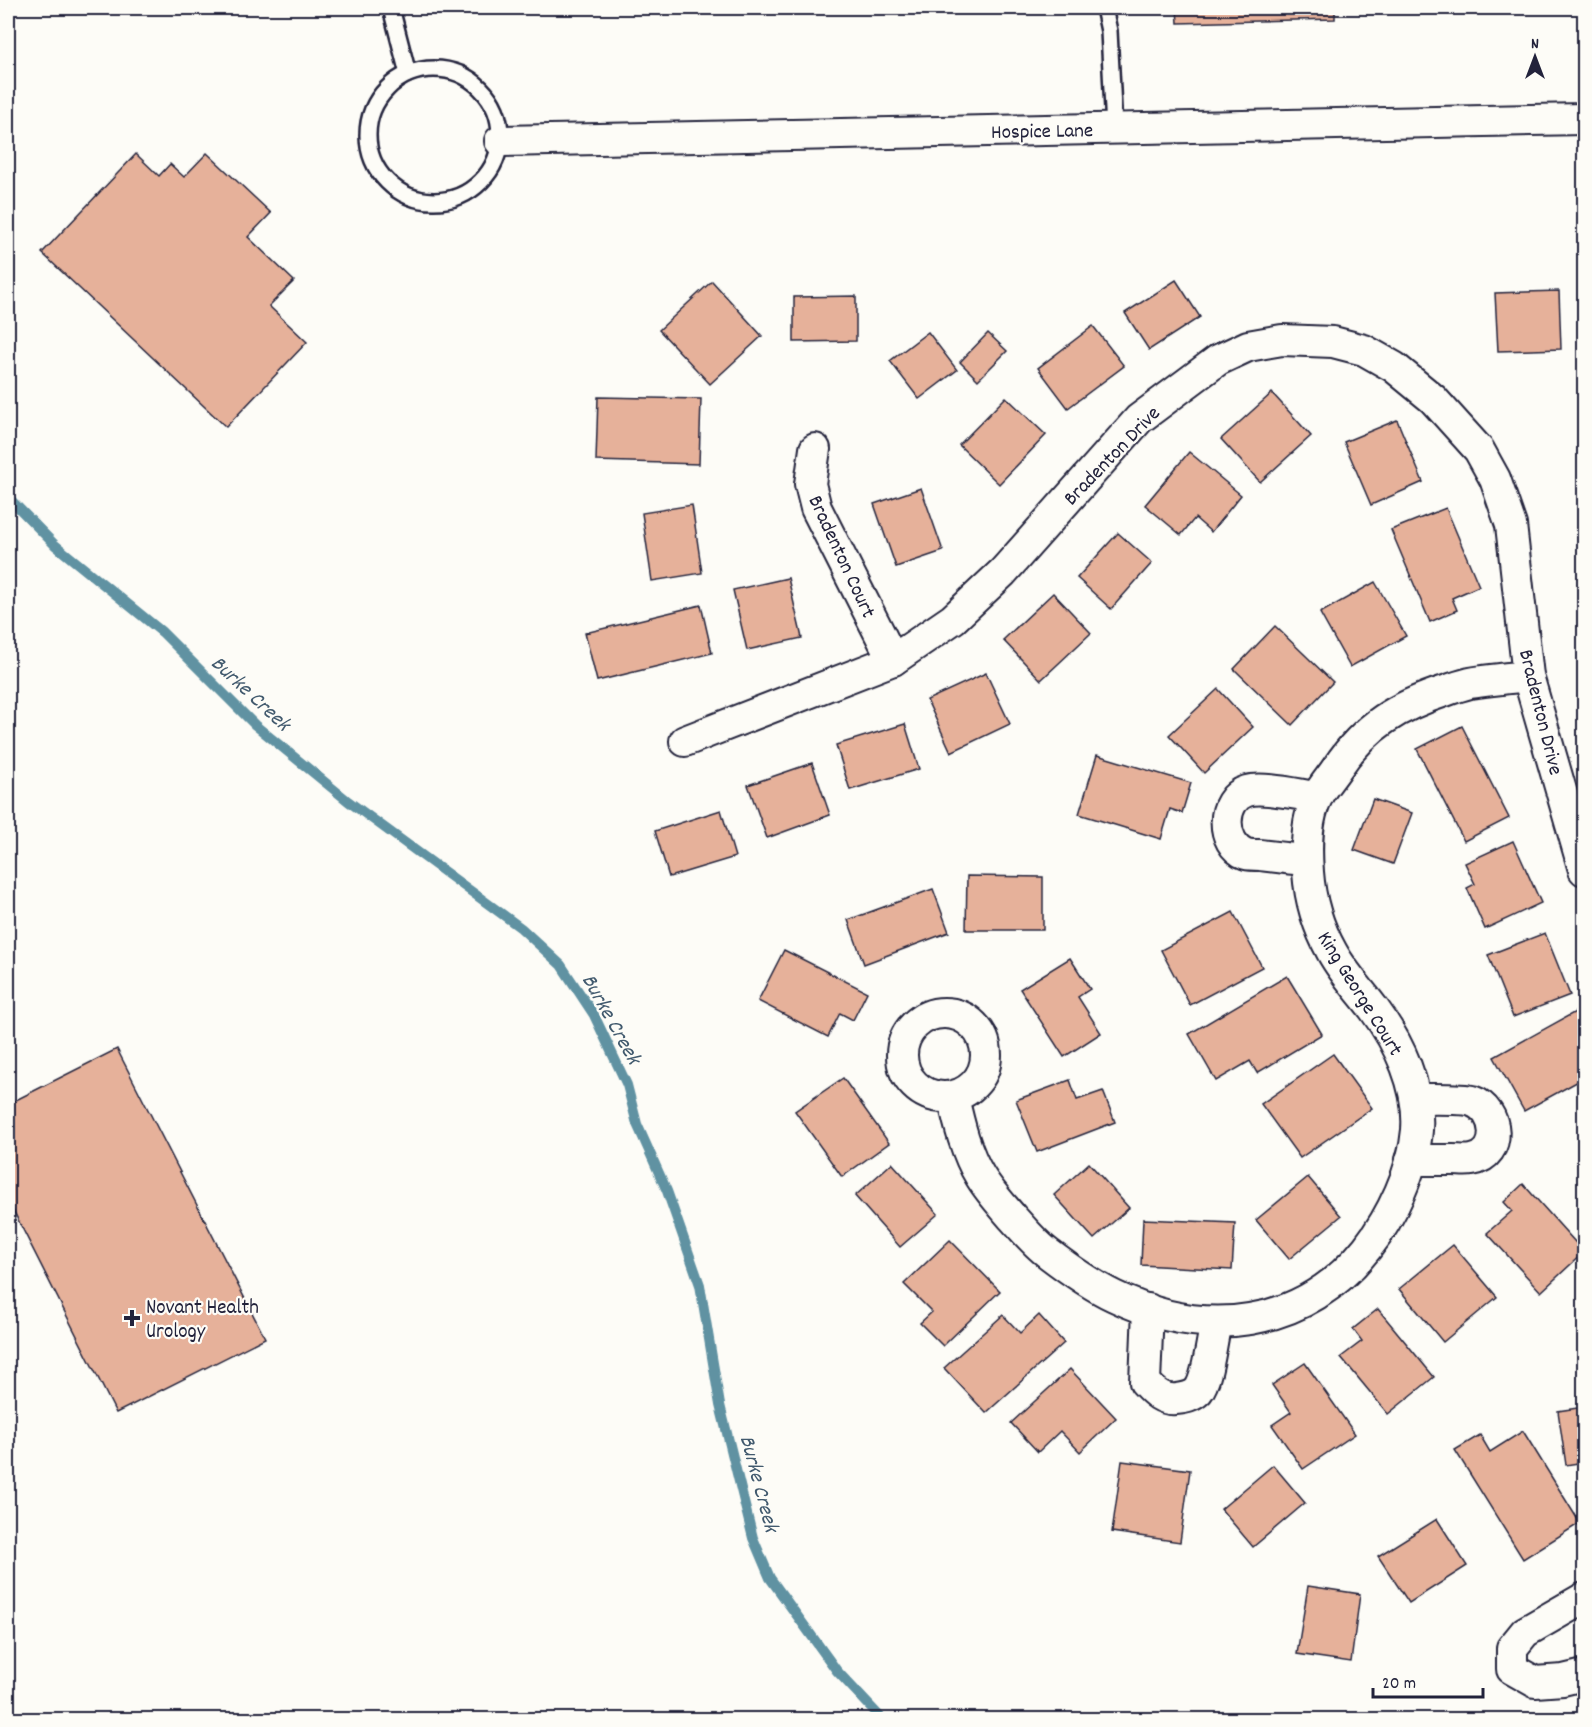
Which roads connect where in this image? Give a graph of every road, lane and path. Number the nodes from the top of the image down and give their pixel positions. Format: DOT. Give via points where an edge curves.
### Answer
graph roads {
  1 [pos="391,8"];
  2 [pos="1104,8"];
  3 [pos="408,74"];
  4 [pos="1584,119"];
  5 [pos="1114,129"];
  6 [pos="500,141"];
  7 [pos="815,449"];
  8 [pos="893,660"];
  9 [pos="1528,676"];
  10 [pos="685,741"];
  11 [pos="1317,797"];
  12 [pos="1307,860"];
  13 [pos="1584,870"];
  14 [pos="953,1096"];
  15 [pos="1416,1099"];
  16 [pos="1411,1160"];
  17 [pos="1148,1309"];
  18 [pos="1216,1322"];
  19 [pos="1584,1598"];
  20 [pos="1584,1676"];
  1 -- 3 [label="lane"];
  2 -- 5 [label="lane" via="1109,31"];
  3 -- 6 [label="lane" via="431,69 452,71 473,82 490,99 498,117"];
  3 -- 6 [label="lane" via="389,86 377,100 368,126 369,150 378,173 394,188 421,201 444,201 466,194 492,168"];
  4 -- 5 [label="street, Hospice Lane"];
  5 -- 6 [label="street, Hospice Lane"];
  7 -- 8 [label="street, Bradenton Court" via="810,484 816,508"];
  8 -- 9 [label="street, Bradenton Drive" via="953,619 1003,572 1139,419 1218,360 1248,346 1282,340 1333,342 1364,350 1394,367 1433,399 1479,450 1495,479 1511,525"];
  8 -- 10 [label="street, Bradenton Drive"];
  9 -- 11 [label="street, King George Court" via="1468,684 1420,699 1389,714 1341,761"];
  9 -- 13 [label="street, Bradenton Drive"];
  11 -- 12 [label="street, King George Court" via="1307,830"];
  11 -- 12 [label="street" via="1259,789 1246,791 1234,799 1227,813 1227,831 1235,846 1246,854"];
  12 -- 15 [label="street, King George Court" via="1309,892 1318,923 1341,967 1375,1010 1400,1052"];
  14 -- 17 [label="street, King George Court" via="978,1173 1015,1221 1040,1248 1079,1277"];
  15 -- 16 [label="street, King George Court" via="1417,1131"];
  15 -- 16 [label="street" via="1472,1101 1483,1107 1495,1132 1484,1156 1473,1160"];
  16 -- 18 [label="street, King George Court" via="1381,1231 1342,1275 1321,1292 1281,1312"];
  17 -- 18 [label="street, King George Court" via="1184,1319"];
  17 -- 18 [label="street" via="1145,1382 1155,1394 1170,1400 1188,1398 1198,1390 1205,1376"];
  19 -- 20 [label="street" via="1525,1632 1512,1648 1512,1669 1535,1682"];
}
